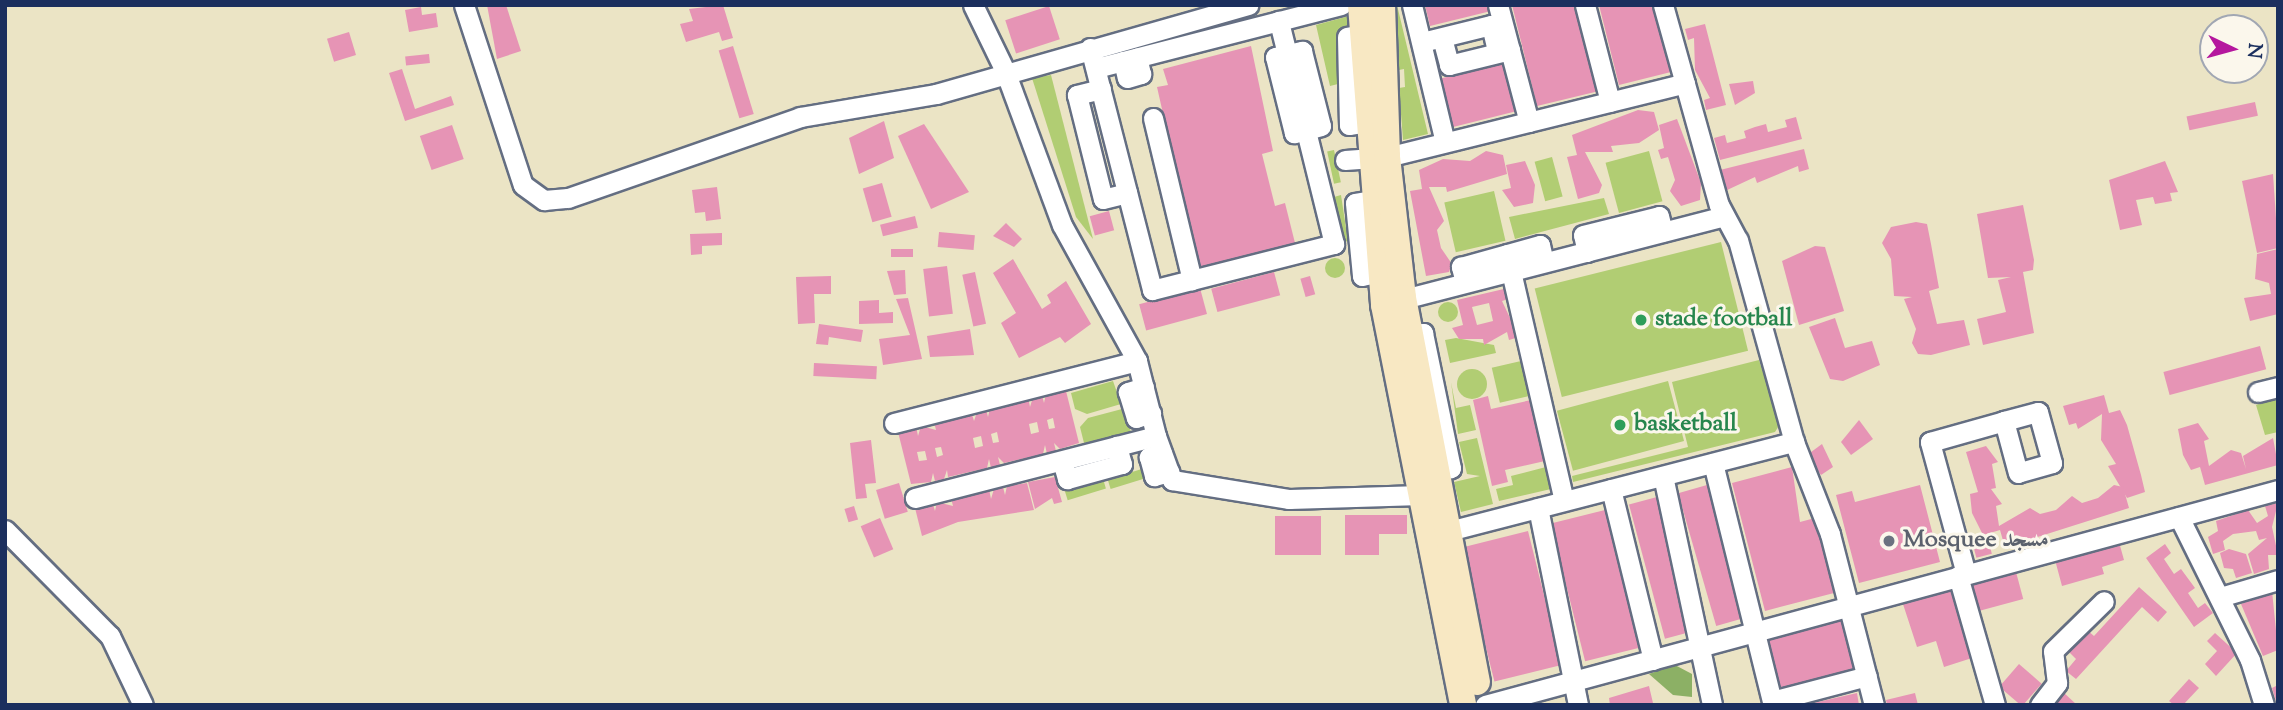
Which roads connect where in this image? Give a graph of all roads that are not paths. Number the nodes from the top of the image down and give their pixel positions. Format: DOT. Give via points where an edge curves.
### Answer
graph roads {
  1 [pos="464,5"];
  2 [pos="973,5"];
  3 [pos="1249,5"];
  4 [pos="1341,5"];
  5 [pos="1361,5"];
  6 [pos="1382,5"];
  7 [pos="1412,5"];
  8 [pos="1498,5"];
  9 [pos="1586,5"];
  10 [pos="1663,5"];
  11 [pos="1279,21"];
  12 [pos="1442,38"];
  13 [pos="1422,42"];
  14 [pos="1090,48"];
  15 [pos="1504,52"];
  16 [pos="1287,54"];
  17 [pos="1096,68"];
  18 [pos="1005,71"];
  19 [pos="1685,83"];
  20 [pos="1101,89"];
  21 [pos="1610,102"];
  22 [pos="1153,118"];
  23 [pos="1109,122"];
  24 [pos="1529,122"];
  25 [pos="1306,130"];
  26 [pos="1445,142"];
  27 [pos="1367,159"];
  28 [pos="1127,193"];
  29 [pos="1724,216"];
  30 [pos="1140,243"];
  31 [pos="1509,262"];
  32 [pos="1192,280"];
  33 [pos="1393,302"];
  34 [pos="1137,361"];
  35 [pos="2278,387"];
  36 [pos="2258,392"];
  37 [pos="2004,421"];
  38 [pos="894,423"];
  39 [pos="1794,442"];
  40 [pos="1163,454"];
  41 [pos="1713,463"];
  42 [pos="1664,476"];
  43 [pos="1611,489"];
  44 [pos="2278,490"];
  45 [pos="1421,495"];
  46 [pos="915,498"];
  47 [pos="1564,500"];
  48 [pos="1538,508"];
  49 [pos="2179,517"];
  50 [pos="5,530"];
  51 [pos="1439,534"];
  52 [pos="1962,575"];
  53 [pos="2278,580"];
  54 [pos="2220,597"];
  55 [pos="2104,601"];
  56 [pos="1849,605"];
  57 [pos="1754,632"];
  58 [pos="1704,647"];
  59 [pos="1653,660"];
  60 [pos="1867,677"];
  61 [pos="1573,680"];
  62 [pos="1772,703"];
  63 [pos="144,705"];
  64 [pos="1463,705"];
  65 [pos="1483,705"];
  66 [pos="1578,705"];
  67 [pos="1712,705"];
  68 [pos="1874,705"];
  69 [pos="1994,705"];
  70 [pos="2040,705"];
  71 [pos="2264,705"];
  1 -- 18 [label="street" via="523,185 544,200 568,198 800,117 914,99"];
  2 -- 18 [label="street"];
  3 -- 14 [label="street"];
  4 -- 11 [label="street"];
  5 -- 27 [label="street"];
  6 -- 27 [label="street"];
  7 -- 13 [label="street"];
  8 -- 15 [label="street"];
  9 -- 21 [label="street"];
  10 -- 19 [label="street"];
  11 -- 16 [label="street"];
  11 -- 17 [label="street"];
  12 -- 13 [label="street"];
  12 -- 15 [label="street" via="1491,25"];
  12 -- 15 [label="street" via="1448,65"];
  13 -- 26 [label="street"];
  14 -- 17 [label="street"];
  14 -- 18 [label="street"];
  15 -- 24 [label="street"];
  16 -- 25 [label="street" via="1275,57 1294,132"];
  16 -- 25 [label="street" via="1302,51 1321,126"];
  17 -- 20 [label="street"];
  18 -- 34 [label="street" via="1062,225"];
  19 -- 21 [label="street"];
  19 -- 29 [label="street"];
  20 -- 23 [label="street"];
  20 -- 28 [label="street" via="1077,95 1080,108 1103,199"];
  21 -- 24 [label="street"];
  22 -- 32 [label="street"];
  23 -- 28 [label="street"];
  23 -- 30 [label="street" via="1122,119 1154,248"];
  24 -- 26 [label="street"];
  25 -- 32 [label="street" via="1334,244"];
  26 -- 27 [label="street"];
  27 -- 33 [label="street"];
  27 -- 33 [label="street" via="1381,272"];
  28 -- 30 [label="street"];
  29 -- 31 [label="street" via="1662,232 1658,216 1583,234 1587,251 1544,262 1540,245"];
  29 -- 39 [label="street" via="1738,240"];
  30 -- 32 [label="street" via="1127,238 1141,293"];
  31 -- 33 [label="street" via="1461,267 1465,282"];
  31 -- 47 [label="street"];
  33 -- 45 [label="street"];
  33 -- 51 [label="street" via="1410,337 1436,471"];
  34 -- 38 [label="street"];
  34 -- 40 [label="street" via="1144,387 1128,392 1136,418 1151,413"];
  35 -- 36 [label="street"];
  37 -- 52 [label="street" via="1930,442"];
  39 -- 41 [label="street"];
  39 -- 56 [label="street" via="1821,506"];
  40 -- 45 [label="street" via="1172,480 1289,499"];
  40 -- 46 [label="street" via="1117,446 1122,464 1067,479 1062,461"];
  41 -- 42 [label="street"];
  41 -- 57 [label="street"];
  42 -- 43 [label="street"];
  42 -- 58 [label="street"];
  43 -- 47 [label="street"];
  43 -- 59 [label="street"];
  44 -- 49 [label="street"];
  45 -- 51 [label="street"];
  47 -- 48 [label="street"];
  48 -- 51 [label="street"];
  48 -- 61 [label="street"];
  49 -- 52 [label="street"];
  49 -- 54 [label="street"];
  50 -- 63 [label="street" via="110,636"];
  51 -- 64 [label="street"];
  51 -- 65 [label="street"];
  52 -- 56 [label="street"];
  52 -- 69 [label="street"];
  53 -- 54 [label="street"];
  54 -- 71 [label="street"];
  55 -- 70 [label="street" via="2053,651 2057,683"];
  56 -- 57 [label="street"];
  56 -- 60 [label="street"];
  57 -- 58 [label="street"];
  57 -- 62 [label="street"];
  58 -- 59 [label="street"];
  58 -- 67 [label="street"];
  59 -- 61 [label="street"];
  60 -- 62 [label="street"];
  60 -- 68 [label="street"];
  61 -- 65 [label="street"];
  61 -- 66 [label="street"];
}
